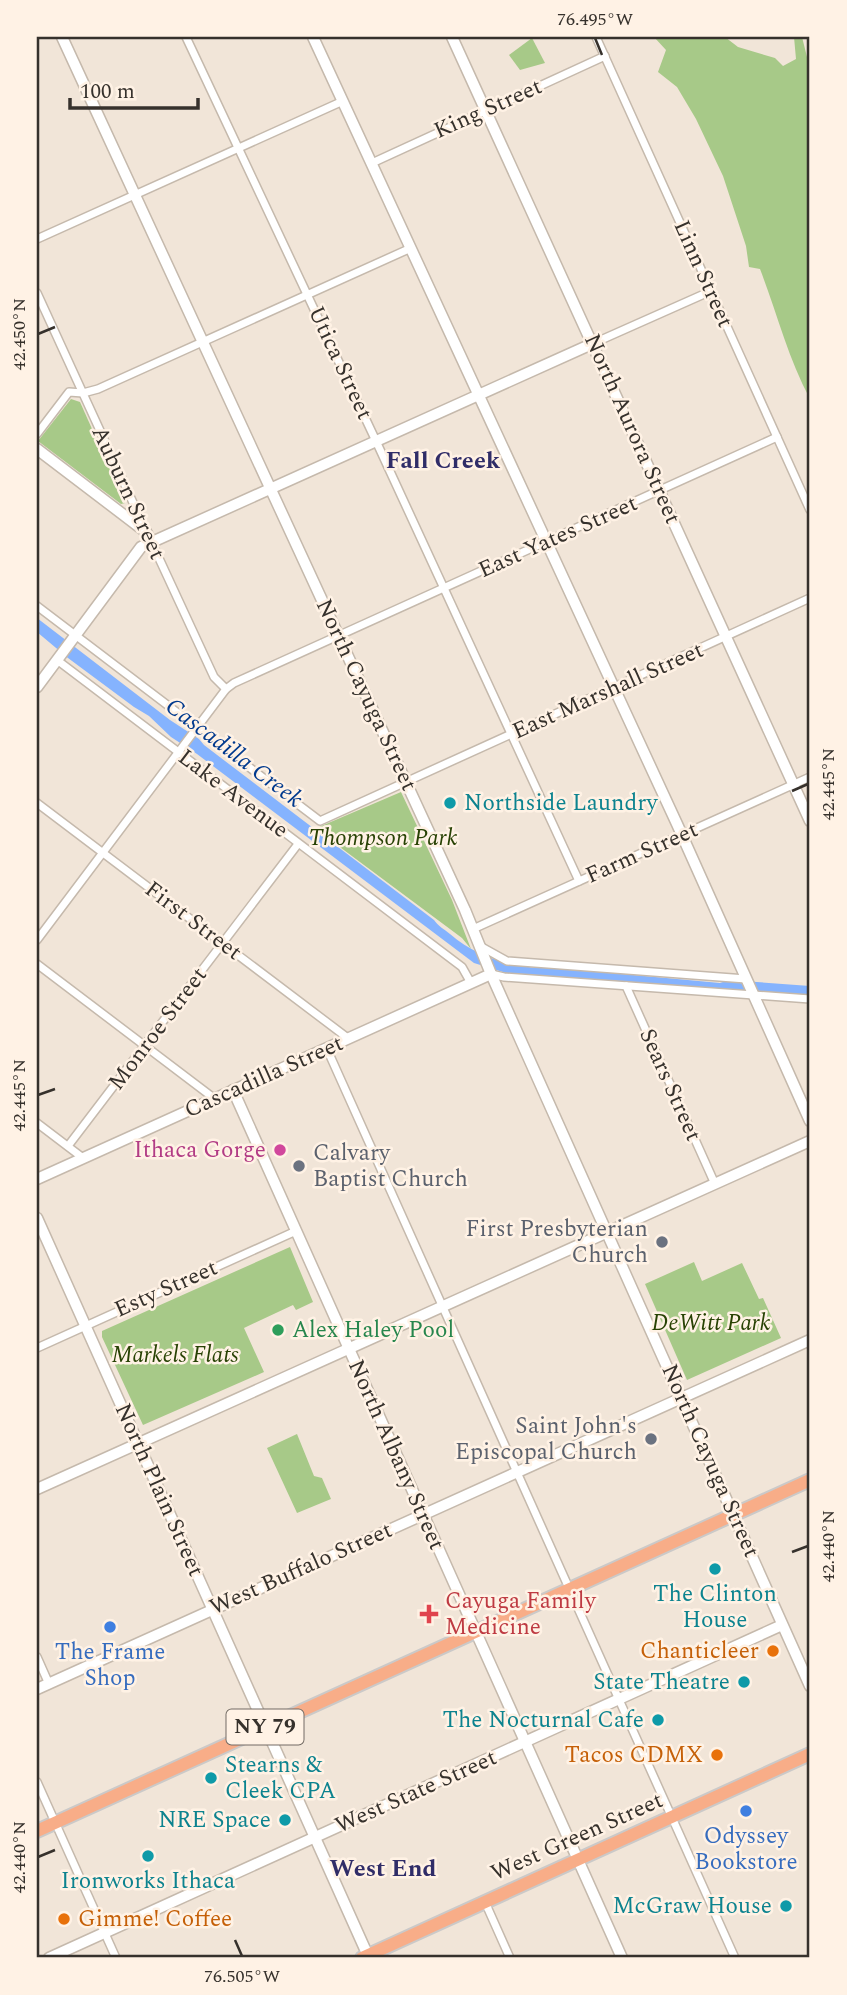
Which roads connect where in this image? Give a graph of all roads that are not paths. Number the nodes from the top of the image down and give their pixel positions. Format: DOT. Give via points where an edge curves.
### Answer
graph roads {
  1 [pos="62,37"];
  2 [pos="186,37"];
  3 [pos="313,37"];
  4 [pos="452,37"];
  5 [pos="596,37"];
  6 [pos="605,56"];
  7 [pos="343,101"];
  8 [pos="486,109"];
  9 [pos="239,148"];
  10 [pos="372,163"];
  11 [pos="135,195"];
  12 [pos="37,239"];
  13 [pos="411,248"];
  14 [pos="711,291"];
  15 [pos="37,293"];
  16 [pos="307,294"];
  17 [pos="202,341"];
  18 [pos="594,343"];
  19 [pos="83,393"];
  20 [pos="479,395"];
  21 [pos="37,434"];
  22 [pos="777,437"];
  23 [pos="376,441"];
  24 [pos="37,449"];
  25 [pos="270,489"];
  26 [pos="660,490"];
  27 [pos="810,510"];
  28 [pos="148,536"];
  29 [pos="546,542"];
  30 [pos="443,588"];
  31 [pos="810,598"];
  32 [pos="37,606"];
  33 [pos="338,635"];
  34 [pos="726,637"];
  35 [pos="74,638"];
  36 [pos="58,658"];
  37 [pos="37,687"];
  38 [pos="614,688"];
  39 [pos="226,689"];
  40 [pos="195,729"];
  41 [pos="511,735"];
  42 [pos="179,749"];
  43 [pos="810,777"];
  44 [pos="406,783"];
  45 [pos="793,785"];
  46 [pos="37,803"];
  47 [pos="810,821"];
  48 [pos="681,835"];
  49 [pos="299,844"];
  50 [pos="103,853"];
  51 [pos="579,881"];
  52 [pos="473,929"];
  53 [pos="37,940"];
  54 [pos="223,944"];
  55 [pos="480,946"];
  56 [pos="37,964"];
  57 [pos="491,974"];
  58 [pos="746,979"];
  59 [pos="471,983"];
  60 [pos="626,986"];
  61 [pos="754,996"];
  62 [pos="810,999"];
  63 [pos="349,1039"];
  64 [pos="145,1046"];
  65 [pos="327,1049"];
  66 [pos="233,1090"];
  67 [pos="215,1099"];
  68 [pos="810,1121"];
  69 [pos="37,1123"];
  70 [pos="810,1141"];
  71 [pos="68,1146"];
  72 [pos="83,1158"];
  73 [pos="37,1179"];
  74 [pos="715,1184"];
  75 [pos="37,1218"];
  76 [pos="296,1231"];
  77 [pos="607,1233"];
  78 [pos="443,1307"];
  79 [pos="85,1326"];
  80 [pos="810,1340"];
  81 [pos="37,1348"];
  82 [pos="349,1349"];
  83 [pos="681,1398"];
  84 [pos="138,1444"];
  85 [pos="516,1472"];
  86 [pos="810,1480"];
  87 [pos="37,1489"];
  88 [pos="423,1514"];
  89 [pos="734,1514"];
  90 [pos="569,1589"];
  91 [pos="213,1610"];
  92 [pos="782,1625"];
  93 [pos="476,1632"];
  94 [pos="37,1657"];
  95 [pos="49,1684"];
  96 [pos="810,1686"];
  97 [pos="37,1689"];
  98 [pos="619,1700"];
  99 [pos="266,1727"];
  100 [pos="526,1743"];
  101 [pos="810,1754"];
  102 [pos="37,1782"];
  103 [pos="672,1817"];
  104 [pos="55,1822"];
  105 [pos="37,1830"];
  106 [pos="315,1838"];
  107 [pos="578,1860"];
  108 [pos="485,1902"];
  109 [pos="105,1933"];
  110 [pos="366,1957"];
  111 [pos="49,1958"];
  112 [pos="116,1958"];
  113 [pos="510,1958"];
  114 [pos="622,1958"];
  115 [pos="735,1958"];
  1 -- 11 [label="street, North Cayuga Street"];
  2 -- 9 [label="street, Utica Street"];
  3 -- 7 [label="street"];
  4 -- 8 [label="street, North Aurora Street"];
  5 -- 6 [label="street, Linn Street"];
  6 -- 8 [label="street, King Street"];
  6 -- 14 [label="street, Linn Street"];
  7 -- 9 [label="street"];
  7 -- 10 [label="street"];
  8 -- 10 [label="street, King Street"];
  8 -- 18 [label="street, North Aurora Street"];
  9 -- 11 [label="street"];
  9 -- 16 [label="street, Utica Street"];
  10 -- 13 [label="street"];
  11 -- 12 [label="street"];
  11 -- 17 [label="street, North Cayuga Street"];
  13 -- 16 [label="street"];
  13 -- 20 [label="street"];
  14 -- 18 [label="street"];
  14 -- 22 [label="street, Linn Street"];
  15 -- 19 [label="street, Auburn Street"];
  16 -- 17 [label="street"];
  16 -- 23 [label="street, Utica Street"];
  17 -- 19 [label="street"];
  17 -- 25 [label="street, North Cayuga Street"];
  18 -- 20 [label="street"];
  18 -- 26 [label="street, North Aurora Street"];
  19 -- 21 [label="street" via="69,392"];
  19 -- 28 [label="street, Auburn Street"];
  20 -- 23 [label="street"];
  20 -- 29 [label="street"];
  22 -- 26 [label="street, East Yates Street"];
  22 -- 27 [label="street, Linn Street"];
  23 -- 25 [label="street"];
  23 -- 30 [label="street, Utica Street"];
  24 -- 28 [label="street"];
  25 -- 28 [label="street"];
  25 -- 33 [label="street, North Cayuga Street"];
  26 -- 29 [label="street, East Yates Street"];
  26 -- 34 [label="street, North Aurora Street"];
  28 -- 35 [label="street"];
  28 -- 39 [label="street, Auburn Street" via="214,677"];
  29 -- 30 [label="street, East Yates Street"];
  29 -- 38 [label="street"];
  30 -- 33 [label="street, East Yates Street"];
  30 -- 41 [label="street, Utica Street"];
  31 -- 34 [label="street, East Marshall Street"];
  32 -- 35 [label="street"];
  33 -- 39 [label="street, East Yates Street"];
  33 -- 44 [label="street, North Cayuga Street"];
  34 -- 38 [label="street, East Marshall Street"];
  34 -- 45 [label="street, North Aurora Street"];
  35 -- 36 [label="street"];
  35 -- 40 [label="street"];
  36 -- 37 [label="street"];
  36 -- 42 [label="street, Lake Avenue"];
  38 -- 41 [label="street, East Marshall Street"];
  38 -- 48 [label="street"];
  39 -- 40 [label="street"];
  40 -- 42 [label="street"];
  40 -- 44 [label="street, East Marshall Street" via="320,821"];
  41 -- 44 [label="street, East Marshall Street"];
  41 -- 51 [label="street, Utica Street"];
  42 -- 49 [label="street, Lake Avenue"];
  42 -- 50 [label="street"];
  43 -- 45 [label="street, Farm Street"];
  44 -- 52 [label="street, North Cayuga Street"];
  45 -- 47 [label="street, North Aurora Street"];
  45 -- 48 [label="street, Farm Street"];
  46 -- 50 [label="street, First Street"];
  48 -- 51 [label="street, Farm Street"];
  48 -- 58 [label="street"];
  49 -- 54 [label="street, Monroe Street"];
  49 -- 59 [label="street, Lake Avenue" via="462,967"];
  50 -- 53 [label="street"];
  50 -- 54 [label="street, First Street"];
  51 -- 52 [label="street, Farm Street"];
  52 -- 55 [label="street, North Cayuga Street"];
  54 -- 63 [label="street, First Street"];
  54 -- 64 [label="street, Monroe Street"];
  55 -- 57 [label="street, North Cayuga Street"];
  55 -- 58 [label="street" via="507,961"];
  56 -- 64 [label="street"];
  57 -- 59 [label="street, Cascadilla Street"];
  57 -- 60 [label="street"];
  57 -- 77 [label="street, North Cayuga Street"];
  58 -- 61 [label="street"];
  59 -- 63 [label="street, Cascadilla Street"];
  60 -- 61 [label="street"];
  60 -- 74 [label="street, Sears Street"];
  61 -- 62 [label="street"];
  61 -- 68 [label="street"];
  63 -- 65 [label="street, Cascadilla Street"];
  64 -- 67 [label="street"];
  64 -- 71 [label="street, Monroe Street"];
  65 -- 66 [label="street, Cascadilla Street"];
  65 -- 78 [label="street"];
  66 -- 67 [label="street, Cascadilla Street"];
  66 -- 76 [label="street, North Albany Street"];
  67 -- 72 [label="street, Cascadilla Street"];
  69 -- 71 [label="street"];
  70 -- 74 [label="street"];
  71 -- 72 [label="street"];
  72 -- 73 [label="street, Cascadilla Street"];
  74 -- 77 [label="street"];
  75 -- 79 [label="street, North Plain Street"];
  76 -- 79 [label="street, Esty Street"];
  76 -- 82 [label="street, North Albany Street"];
  77 -- 78 [label="street"];
  77 -- 83 [label="street, North Cayuga Street"];
  78 -- 82 [label="street"];
  78 -- 85 [label="street"];
  79 -- 81 [label="street, Esty Street"];
  79 -- 84 [label="street, North Plain Street"];
  80 -- 83 [label="street, West Buffalo Street"];
  82 -- 84 [label="street"];
  82 -- 88 [label="street, North Albany Street"];
  83 -- 85 [label="street, West Buffalo Street"];
  83 -- 89 [label="street, North Cayuga Street"];
  84 -- 87 [label="street"];
  84 -- 91 [label="street, North Plain Street"];
  85 -- 88 [label="street, West Buffalo Street"];
  85 -- 90 [label="street"];
  86 -- 89 [label="highway, NY 79"];
  88 -- 91 [label="street, West Buffalo Street"];
  88 -- 93 [label="street, North Albany Street"];
  89 -- 90 [label="highway, NY 79"];
  89 -- 92 [label="street, North Cayuga Street"];
  90 -- 93 [label="highway, NY 79"];
  90 -- 98 [label="street"];
  91 -- 95 [label="street, West Buffalo Street"];
  91 -- 99 [label="street, North Plain Street"];
  92 -- 96 [label="street, North Cayuga Street"];
  92 -- 98 [label="street, West State Street"];
  93 -- 99 [label="highway, NY 79"];
  93 -- 100 [label="street, North Albany Street"];
  94 -- 95 [label="street"];
  95 -- 97 [label="street, West Buffalo Street"];
  98 -- 100 [label="street, West State Street"];
  98 -- 103 [label="street"];
  99 -- 104 [label="highway, NY 79"];
  99 -- 106 [label="street, North Plain Street"];
  100 -- 106 [label="street, West State Street"];
  100 -- 107 [label="street, North Albany Street"];
  101 -- 103 [label="highway, West Green Street"];
  102 -- 104 [label="street"];
  103 -- 107 [label="highway, West Green Street"];
  103 -- 115 [label="street"];
  104 -- 105 [label="highway, NY 79"];
  104 -- 109 [label="street"];
  106 -- 109 [label="street, West State Street"];
  106 -- 110 [label="street, North Plain Street"];
  107 -- 108 [label="highway, West Green Street"];
  107 -- 114 [label="street, North Albany Street"];
  108 -- 110 [label="highway, West Green Street"];
  108 -- 113 [label="street"];
  109 -- 111 [label="street, West State Street"];
  109 -- 112 [label="street"];
}
